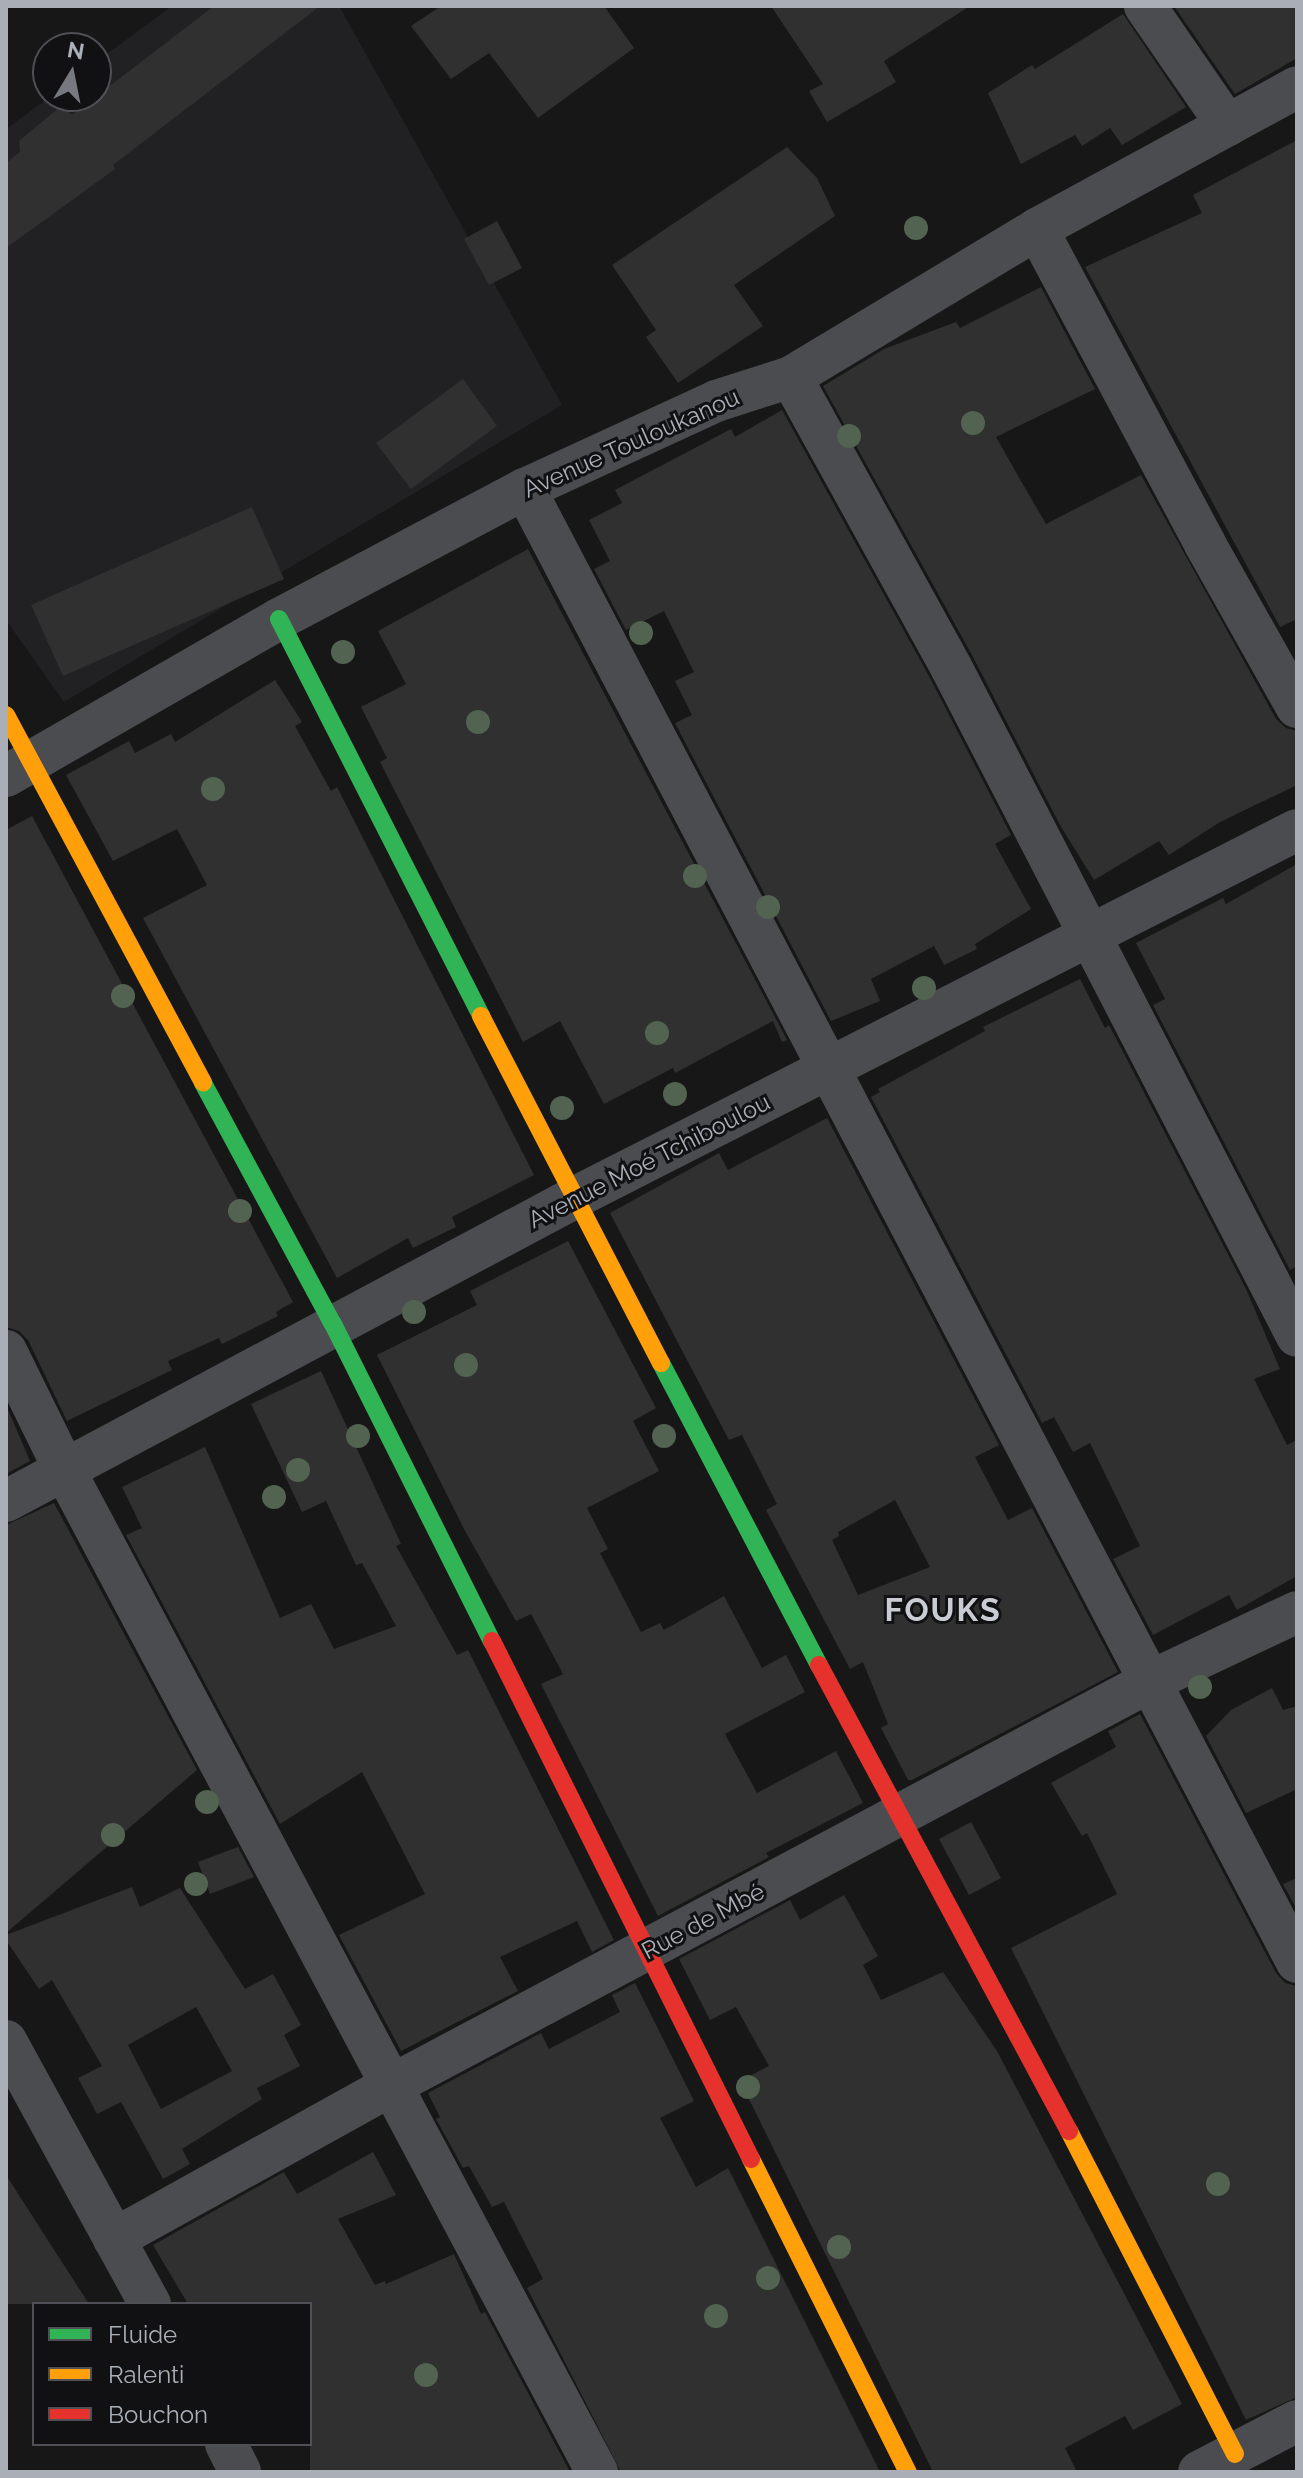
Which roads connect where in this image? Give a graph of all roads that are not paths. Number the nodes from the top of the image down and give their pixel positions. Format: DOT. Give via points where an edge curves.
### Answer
graph roads {
  1 [pos="1145,6"];
  2 [pos="1297,87"];
  3 [pos="1227,125"];
  4 [pos="1037,229"];
  5 [pos="791,377"];
  6 [pos="525,489"];
  7 [pos="279,619"];
  8 [pos="1297,707"];
  9 [pos="6,715"];
  10 [pos="20,769"];
  11 [pos="1297,830"];
  12 [pos="1089,937"];
  13 [pos="831,1069"];
  14 [pos="574,1198"];
  15 [pos="333,1324"];
  16 [pos="1297,1336"];
  17 [pos="6,1351"];
  18 [pos="65,1471"];
  19 [pos="6,1501"];
  20 [pos="1297,1612"];
  21 [pos="1151,1681"];
  22 [pos="899,1817"];
  23 [pos="647,1951"];
  24 [pos="1297,1962"];
  25 [pos="6,2041"];
  26 [pos="392,2085"];
  27 [pos="114,2239"];
  28 [pos="149,2302"];
  29 [pos="1297,2421"];
  30 [pos="227,2446"];
  31 [pos="1208,2468"];
  32 [pos="240,2472"];
  33 [pos="597,2472"];
  34 [pos="908,2472"];
  1 -- 3 [label="street"];
  2 -- 3 [label="street, Avenue Touloukanou"];
  3 -- 4 [label="street, Avenue Touloukanou"];
  4 -- 5 [label="street, Avenue Touloukanou"];
  4 -- 8 [label="street"];
  5 -- 6 [label="street, Avenue Touloukanou" via="716,401"];
  5 -- 12 [label="street" via="951,667"];
  6 -- 7 [label="street, Avenue Touloukanou"];
  6 -- 13 [label="street"];
  7 -- 10 [label="street, Avenue Touloukanou"];
  7 -- 14 [label="street"];
  9 -- 10 [label="street"];
  10 -- 15 [label="street"];
  11 -- 12 [label="street, Avenue Moé Tchiboulou"];
  12 -- 13 [label="street, Avenue Moé Tchiboulou"];
  12 -- 16 [label="street"];
  13 -- 14 [label="street, Avenue Moé Tchiboulou"];
  13 -- 21 [label="street"];
  14 -- 15 [label="street, Avenue Moé Tchiboulou"];
  14 -- 22 [label="street"];
  15 -- 18 [label="street, Avenue Moé Tchiboulou"];
  15 -- 23 [label="street"];
  17 -- 18 [label="street"];
  18 -- 19 [label="street, Avenue Moé Tchiboulou"];
  18 -- 26 [label="street"];
  20 -- 21 [label="street, Rue de Mbé"];
  21 -- 22 [label="street, Rue de Mbé"];
  21 -- 24 [label="street"];
  22 -- 23 [label="street, Rue de Mbé"];
  22 -- 31 [label="street" via="1123,2232"];
  23 -- 26 [label="street, Rue de Mbé"];
  23 -- 34 [label="street"];
  25 -- 27 [label="street"];
  26 -- 27 [label="street, Rue de Mbé"];
  26 -- 33 [label="street"];
  27 -- 28 [label="street"];
  29 -- 31 [label="street"];
  30 -- 32 [label="street"];
}
